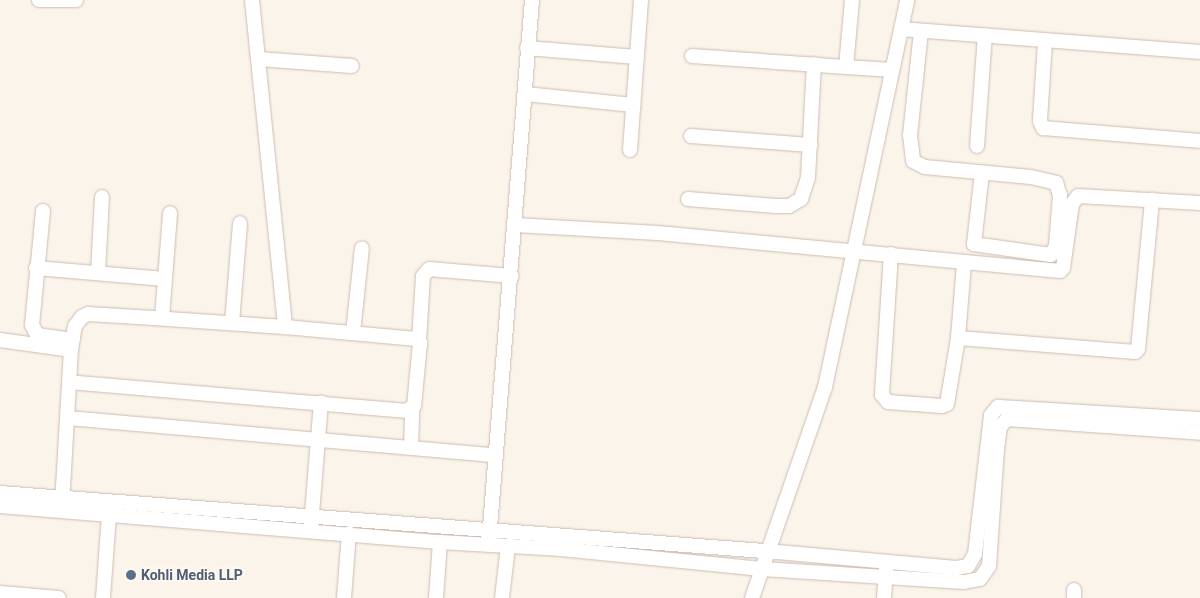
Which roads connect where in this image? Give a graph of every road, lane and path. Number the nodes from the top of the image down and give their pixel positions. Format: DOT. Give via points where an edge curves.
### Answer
graph roads {
  1 [pos="39,0"];
  2 [pos="76,0"];
  3 [pos="252,0"];
  4 [pos="532,0"];
  5 [pos="641,0"];
  6 [pos="852,0"];
  7 [pos="907,0"];
  8 [pos="901,29"];
  9 [pos="921,31"];
  10 [pos="985,35"];
  11 [pos="1045,41"];
  12 [pos="527,48"];
  13 [pos="1200,52"];
  14 [pos="692,56"];
  15 [pos="636,57"];
  16 [pos="259,59"];
  17 [pos="814,64"];
  18 [pos="352,66"];
  19 [pos="846,67"];
  20 [pos="892,70"];
  21 [pos="525,94"];
  22 [pos="633,105"];
  23 [pos="691,136"];
  24 [pos="1200,141"];
  25 [pos="811,145"];
  26 [pos="977,146"];
  27 [pos="630,150"];
  28 [pos="982,173"];
  29 [pos="102,197"];
  30 [pos="688,199"];
  31 [pos="1152,200"];
  32 [pos="1200,203"];
  33 [pos="43,212"];
  34 [pos="170,213"];
  35 [pos="240,223"];
  36 [pos="514,226"];
  37 [pos="362,248"];
  38 [pos="857,250"];
  39 [pos="890,254"];
  40 [pos="964,263"];
  41 [pos="36,268"];
  42 [pos="98,273"];
  43 [pos="512,276"];
  44 [pos="165,279"];
  45 [pos="162,318"];
  46 [pos="232,323"];
  47 [pos="285,328"];
  48 [pos="353,333"];
  49 [pos="958,338"];
  50 [pos="0,340"];
  51 [pos="419,341"];
  52 [pos="72,345"];
  53 [pos="70,382"];
  54 [pos="321,402"];
  55 [pos="412,410"];
  56 [pos="994,410"];
  57 [pos="68,418"];
  58 [pos="1004,422"];
  59 [pos="1197,426"];
  60 [pos="318,439"];
  61 [pos="411,447"];
  62 [pos="496,456"];
  63 [pos="0,493"];
  64 [pos="62,504"];
  65 [pos="0,506"];
  66 [pos="109,515"];
  67 [pos="312,524"];
  68 [pos="349,533"];
  69 [pos="489,538"];
  70 [pos="440,542"];
  71 [pos="508,546"];
  72 [pos="768,551"];
  73 [pos="887,561"];
  74 [pos="968,566"];
  75 [pos="762,569"];
  76 [pos="886,578"];
  77 [pos="980,579"];
  78 [pos="0,593"];
  79 [pos="59,598"];
  80 [pos="103,598"];
  81 [pos="344,598"];
  82 [pos="436,598"];
  83 [pos="502,598"];
  84 [pos="752,598"];
  85 [pos="884,598"];
  1 -- 2 [label="street"];
  3 -- 16 [label="street"];
  4 -- 12 [label="street"];
  5 -- 15 [label="street"];
  6 -- 19 [label="street"];
  7 -- 8 [label="street"];
  8 -- 9 [label="street"];
  8 -- 20 [label="street"];
  9 -- 10 [label="street"];
  9 -- 28 [label="street" via="910,134 913,161 925,167"];
  10 -- 11 [label="street"];
  10 -- 26 [label="street"];
  11 -- 13 [label="street"];
  11 -- 24 [label="street" via="1040,121 1043,128"];
  12 -- 15 [label="street"];
  12 -- 21 [label="street"];
  14 -- 17 [label="street"];
  15 -- 22 [label="street"];
  16 -- 18 [label="street"];
  16 -- 47 [label="street"];
  17 -- 19 [label="street"];
  17 -- 25 [label="street"];
  19 -- 20 [label="street"];
  20 -- 38 [label="street"];
  21 -- 22 [label="street"];
  21 -- 36 [label="street"];
  22 -- 27 [label="street"];
  23 -- 25 [label="street"];
  25 -- 30 [label="street" via="805,191 795,203 748,205"];
  28 -- 28 [label="street" via="1056,182 1060,195 1056,246 1051,255 974,244"];
  29 -- 42 [label="street"];
  31 -- 32 [label="street"];
  31 -- 40 [label="street" via="1083,195 1074,199 1060,271"];
  31 -- 49 [label="street" via="1138,350"];
  33 -- 41 [label="street"];
  34 -- 44 [label="street"];
  35 -- 46 [label="street"];
  36 -- 38 [label="street" via="658,233"];
  36 -- 43 [label="street"];
  37 -- 48 [label="street"];
  38 -- 39 [label="street"];
  38 -- 72 [label="street" via="826,387"];
  39 -- 40 [label="street"];
  39 -- 49 [label="street" via="882,395 885,400 947,404"];
  40 -- 49 [label="street"];
  41 -- 42 [label="street"];
  41 -- 52 [label="street" via="34,332"];
  42 -- 44 [label="street"];
  43 -- 51 [label="street" via="429,269 423,276"];
  43 -- 62 [label="street"];
  44 -- 45 [label="street"];
  45 -- 46 [label="street"];
  45 -- 52 [label="street" via="88,314 78,320"];
  46 -- 47 [label="street"];
  47 -- 48 [label="street"];
  48 -- 51 [label="street"];
  50 -- 52 [label="street"];
  51 -- 55 [label="street"];
  52 -- 53 [label="street"];
  53 -- 54 [label="street"];
  53 -- 57 [label="street"];
  54 -- 55 [label="street"];
  54 -- 60 [label="street"];
  55 -- 61 [label="street"];
  56 -- 58 [label="street"];
  56 -- 59 [label="street" via="1003,406"];
  56 -- 74 [label="street" via="981,519 975,554"];
  57 -- 60 [label="street"];
  57 -- 64 [label="street"];
  58 -- 59 [label="street" via="1010,418"];
  58 -- 77 [label="street" via="997,450 990,559 986,573"];
  60 -- 61 [label="street"];
  60 -- 67 [label="street"];
  61 -- 62 [label="street"];
  62 -- 69 [label="street"];
  63 -- 64 [label="street"];
  64 -- 65 [label="street"];
  64 -- 66 [label="street"];
  64 -- 67 [label="street"];
  66 -- 67 [label="street"];
  66 -- 80 [label="street"];
  67 -- 68 [label="street"];
  67 -- 69 [label="street"];
  68 -- 70 [label="street"];
  68 -- 81 [label="street"];
  69 -- 70 [label="street"];
  69 -- 71 [label="street"];
  69 -- 72 [label="street"];
  70 -- 82 [label="street"];
  71 -- 75 [label="street"];
  71 -- 83 [label="street"];
  72 -- 73 [label="street"];
  72 -- 75 [label="street"];
  73 -- 74 [label="street" via="948,569"];
  73 -- 76 [label="street"];
  74 -- 77 [label="street"];
  75 -- 76 [label="street"];
  75 -- 84 [label="street"];
  76 -- 77 [label="street" via="941,583"];
  76 -- 85 [label="street"];
  78 -- 79 [label="street"];
}
